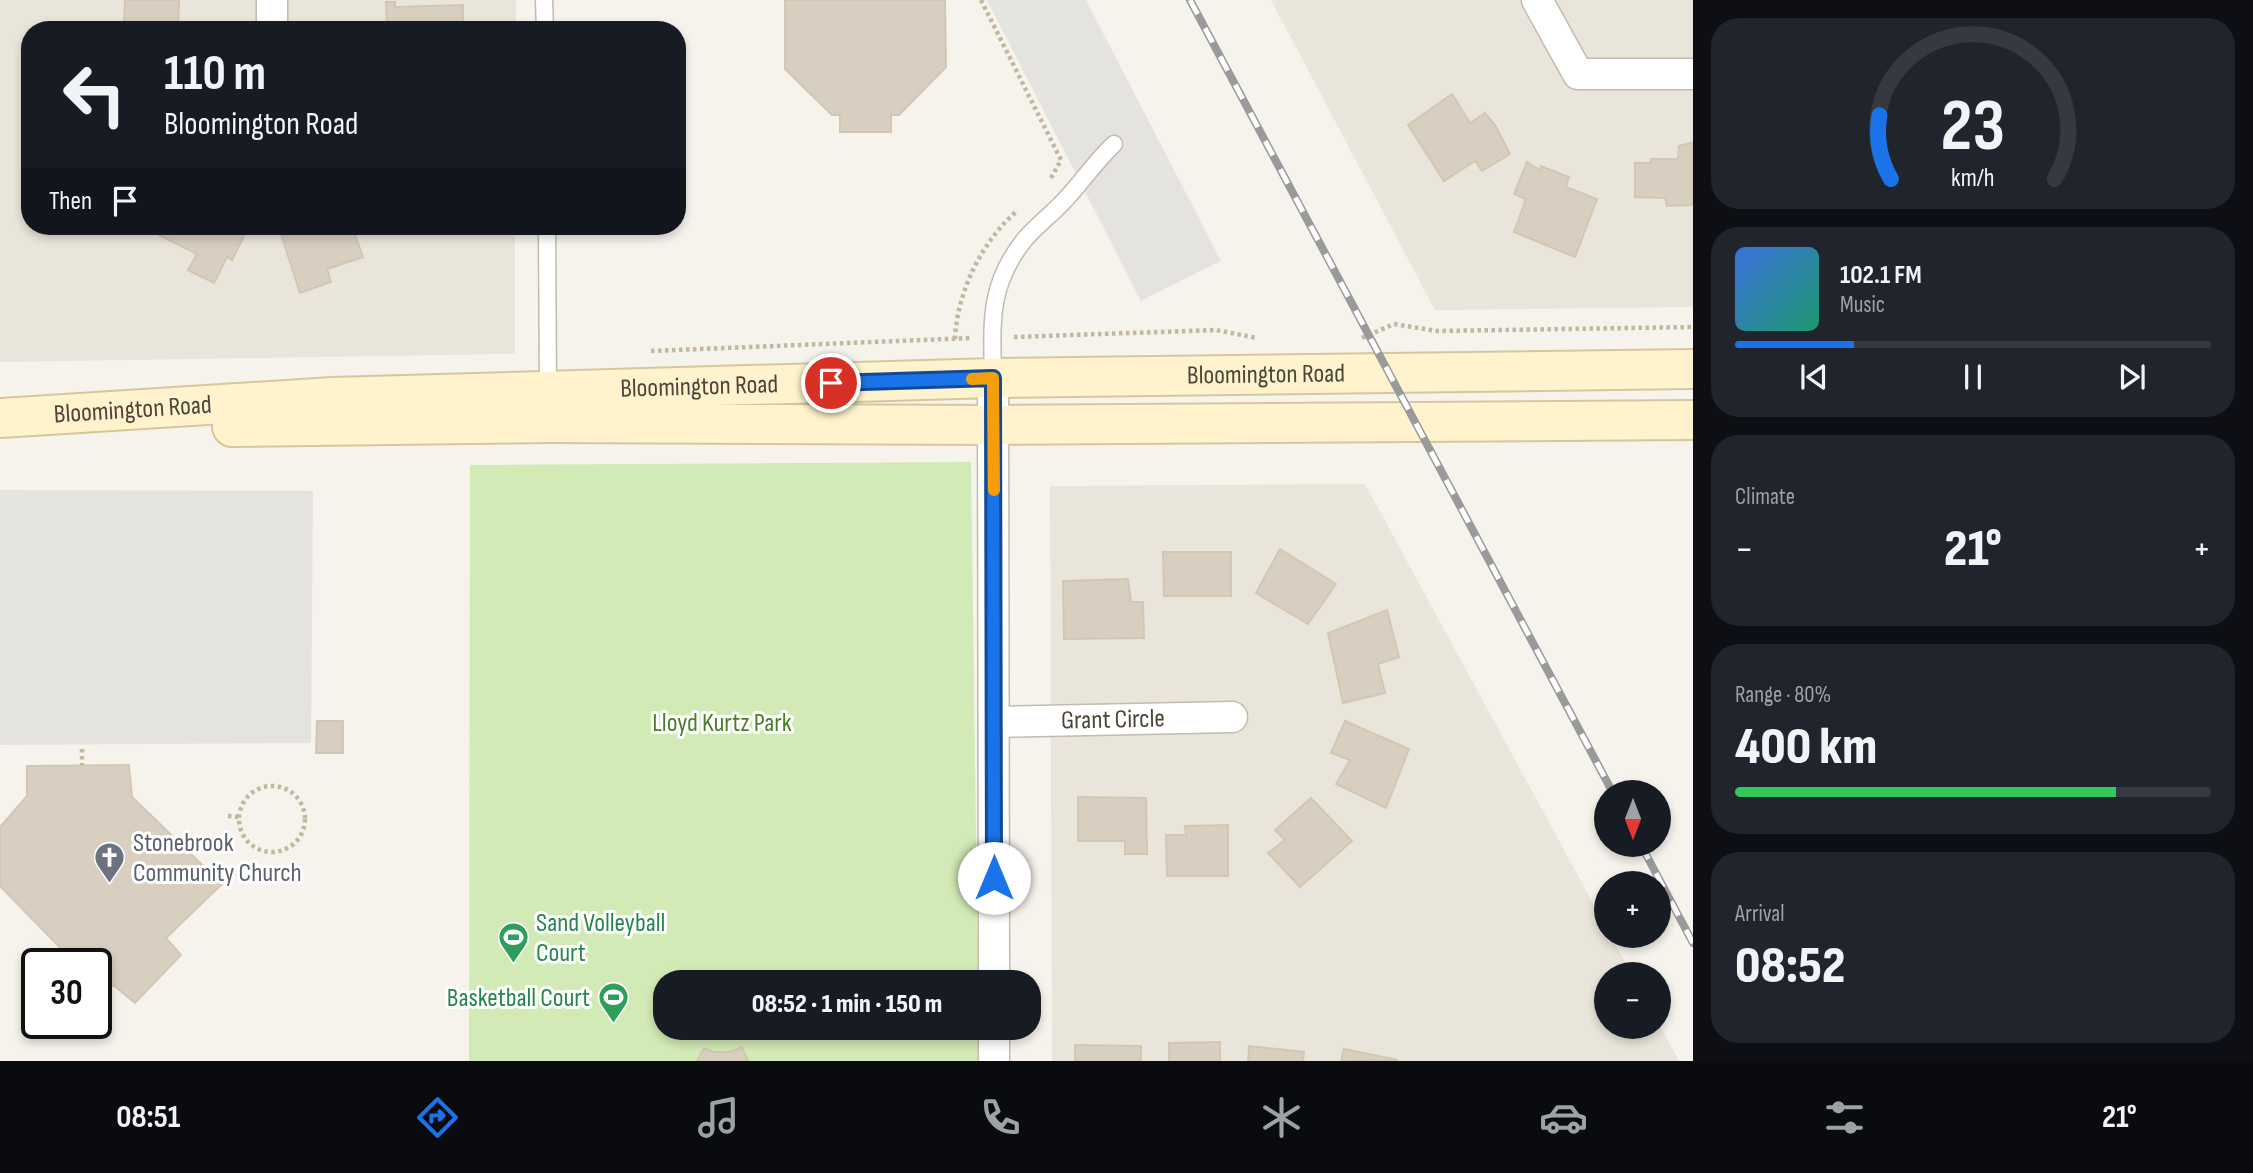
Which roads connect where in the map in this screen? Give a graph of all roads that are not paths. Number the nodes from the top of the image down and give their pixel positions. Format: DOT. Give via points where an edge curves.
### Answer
graph roads {
  1 [pos="272,0"];
  2 [pos="544,0"];
  3 [pos="1537,0"];
  4 [pos="272,21"];
  5 [pos="545,21"];
  6 [pos="1693,74"];
  7 [pos="1114,144"];
  8 [pos="547,235"];
  9 [pos="1693,369"];
  10 [pos="993,378"];
  11 [pos="548,392"];
  12 [pos="0,418"];
  13 [pos="1693,420"];
  14 [pos="994,425"];
  15 [pos="0,427"];
  16 [pos="1232,716"];
  17 [pos="994,722"];
  18 [pos="994,970"];
  19 [pos="995,1040"];
  20 [pos="995,1061"];
  1 -- 4 [label="street"];
  2 -- 5 [label="lane"];
  3 -- 6 [label="street" via="1578,74"];
  7 -- 10 [label="lane" via="1025,240 1004,270 994,309"];
  8 -- 11 [label="lane"];
  9 -- 10 [label="street, Bloomington Road"];
  10 -- 11 [label="street, Bloomington Road"];
  10 -- 14 [label="street"];
  11 -- 12 [label="street, Bloomington Road" via="333,397"];
  13 -- 14 [label="street, Bloomington Road"];
  14 -- 15 [label="street, Bloomington Road"];
  14 -- 17 [label="street"];
  16 -- 17 [label="street, Grant Circle"];
  17 -- 18 [label="street"];
  19 -- 20 [label="street"];
}
